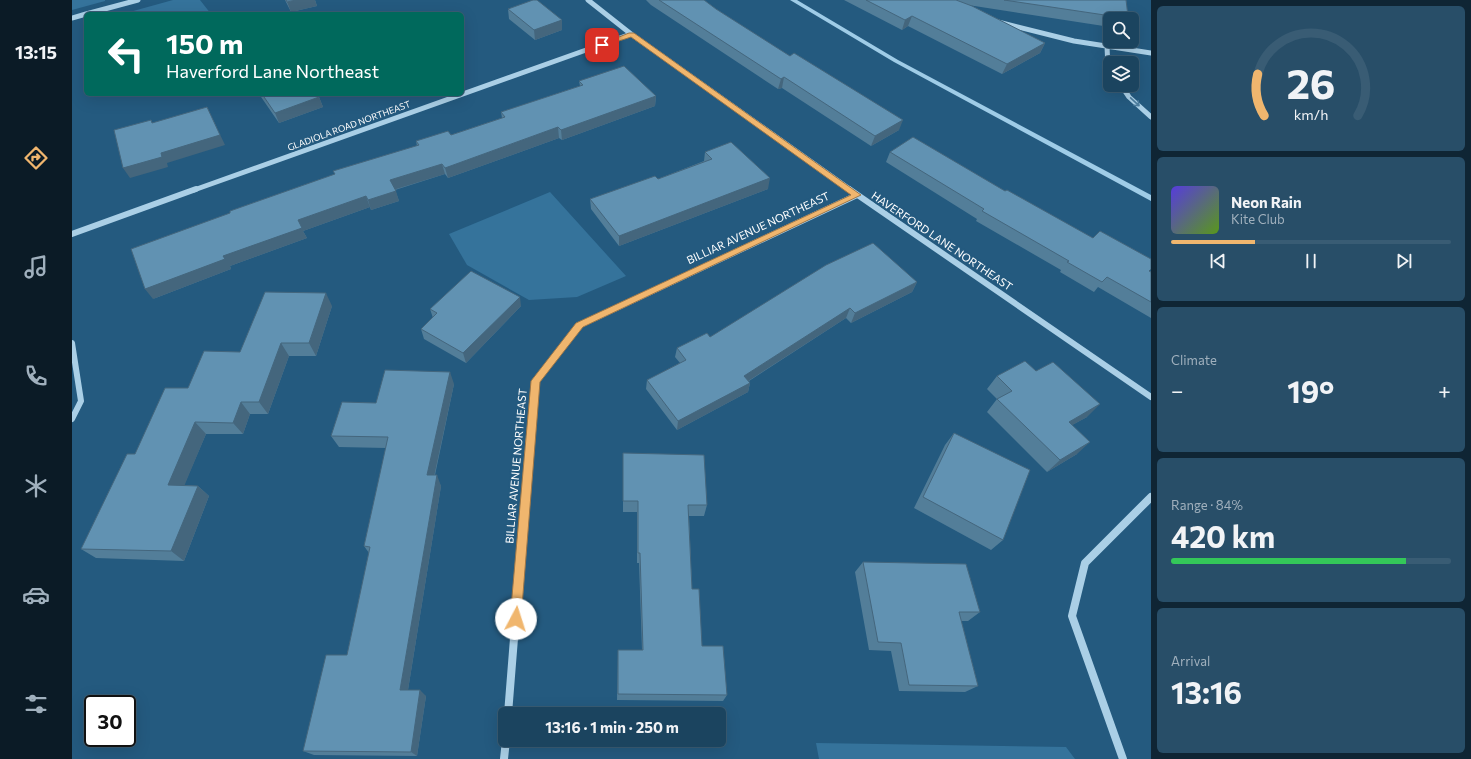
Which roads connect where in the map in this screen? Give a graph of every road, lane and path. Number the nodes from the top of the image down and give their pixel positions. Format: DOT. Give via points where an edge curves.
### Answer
graph roads {
  1 [pos="138,0"];
  2 [pos="588,0"];
  3 [pos="93,12"];
  4 [pos="84,15"];
  5 [pos="72,18"];
  6 [pos="991,20"];
  7 [pos="632,34"];
  8 [pos="1103,46"];
  9 [pos="1114,48"];
  10 [pos="1151,53"];
  11 [pos="1126,92"];
  12 [pos="464,94"];
  13 [pos="458,96"];
  14 [pos="1151,117"];
  15 [pos="857,195"];
  16 [pos="72,234"];
  17 [pos="72,343"];
  18 [pos="1151,397"];
  19 [pos="72,419"];
  20 [pos="1151,496"];
  21 [pos="509,707"];
  22 [pos="505,747"];
  23 [pos="504,759"];
  24 [pos="1123,759"];
  1 -- 3 [label="street"];
  2 -- 7 [label="street, HAVERFORD LANE NORTHEAST"];
  4 -- 5 [label="street"];
  6 -- 8 [label="street"];
  7 -- 12 [label="street, GLADIOLA ROAD NORTHEAST"];
  7 -- 15 [label="street, HAVERFORD LANE NORTHEAST"];
  9 -- 10 [label="street"];
  11 -- 14 [label="street, one-way"];
  13 -- 16 [label="street, GLADIOLA ROAD NORTHEAST"];
  15 -- 18 [label="street, HAVERFORD LANE NORTHEAST"];
  15 -- 21 [label="street, BILLIAR AVENUE NORTHEAST" via="580,325 535,381"];
  17 -- 19 [label="street" via="81,401"];
  20 -- 24 [label="street" via="1085,563 1072,616"];
  22 -- 23 [label="street"];
}
